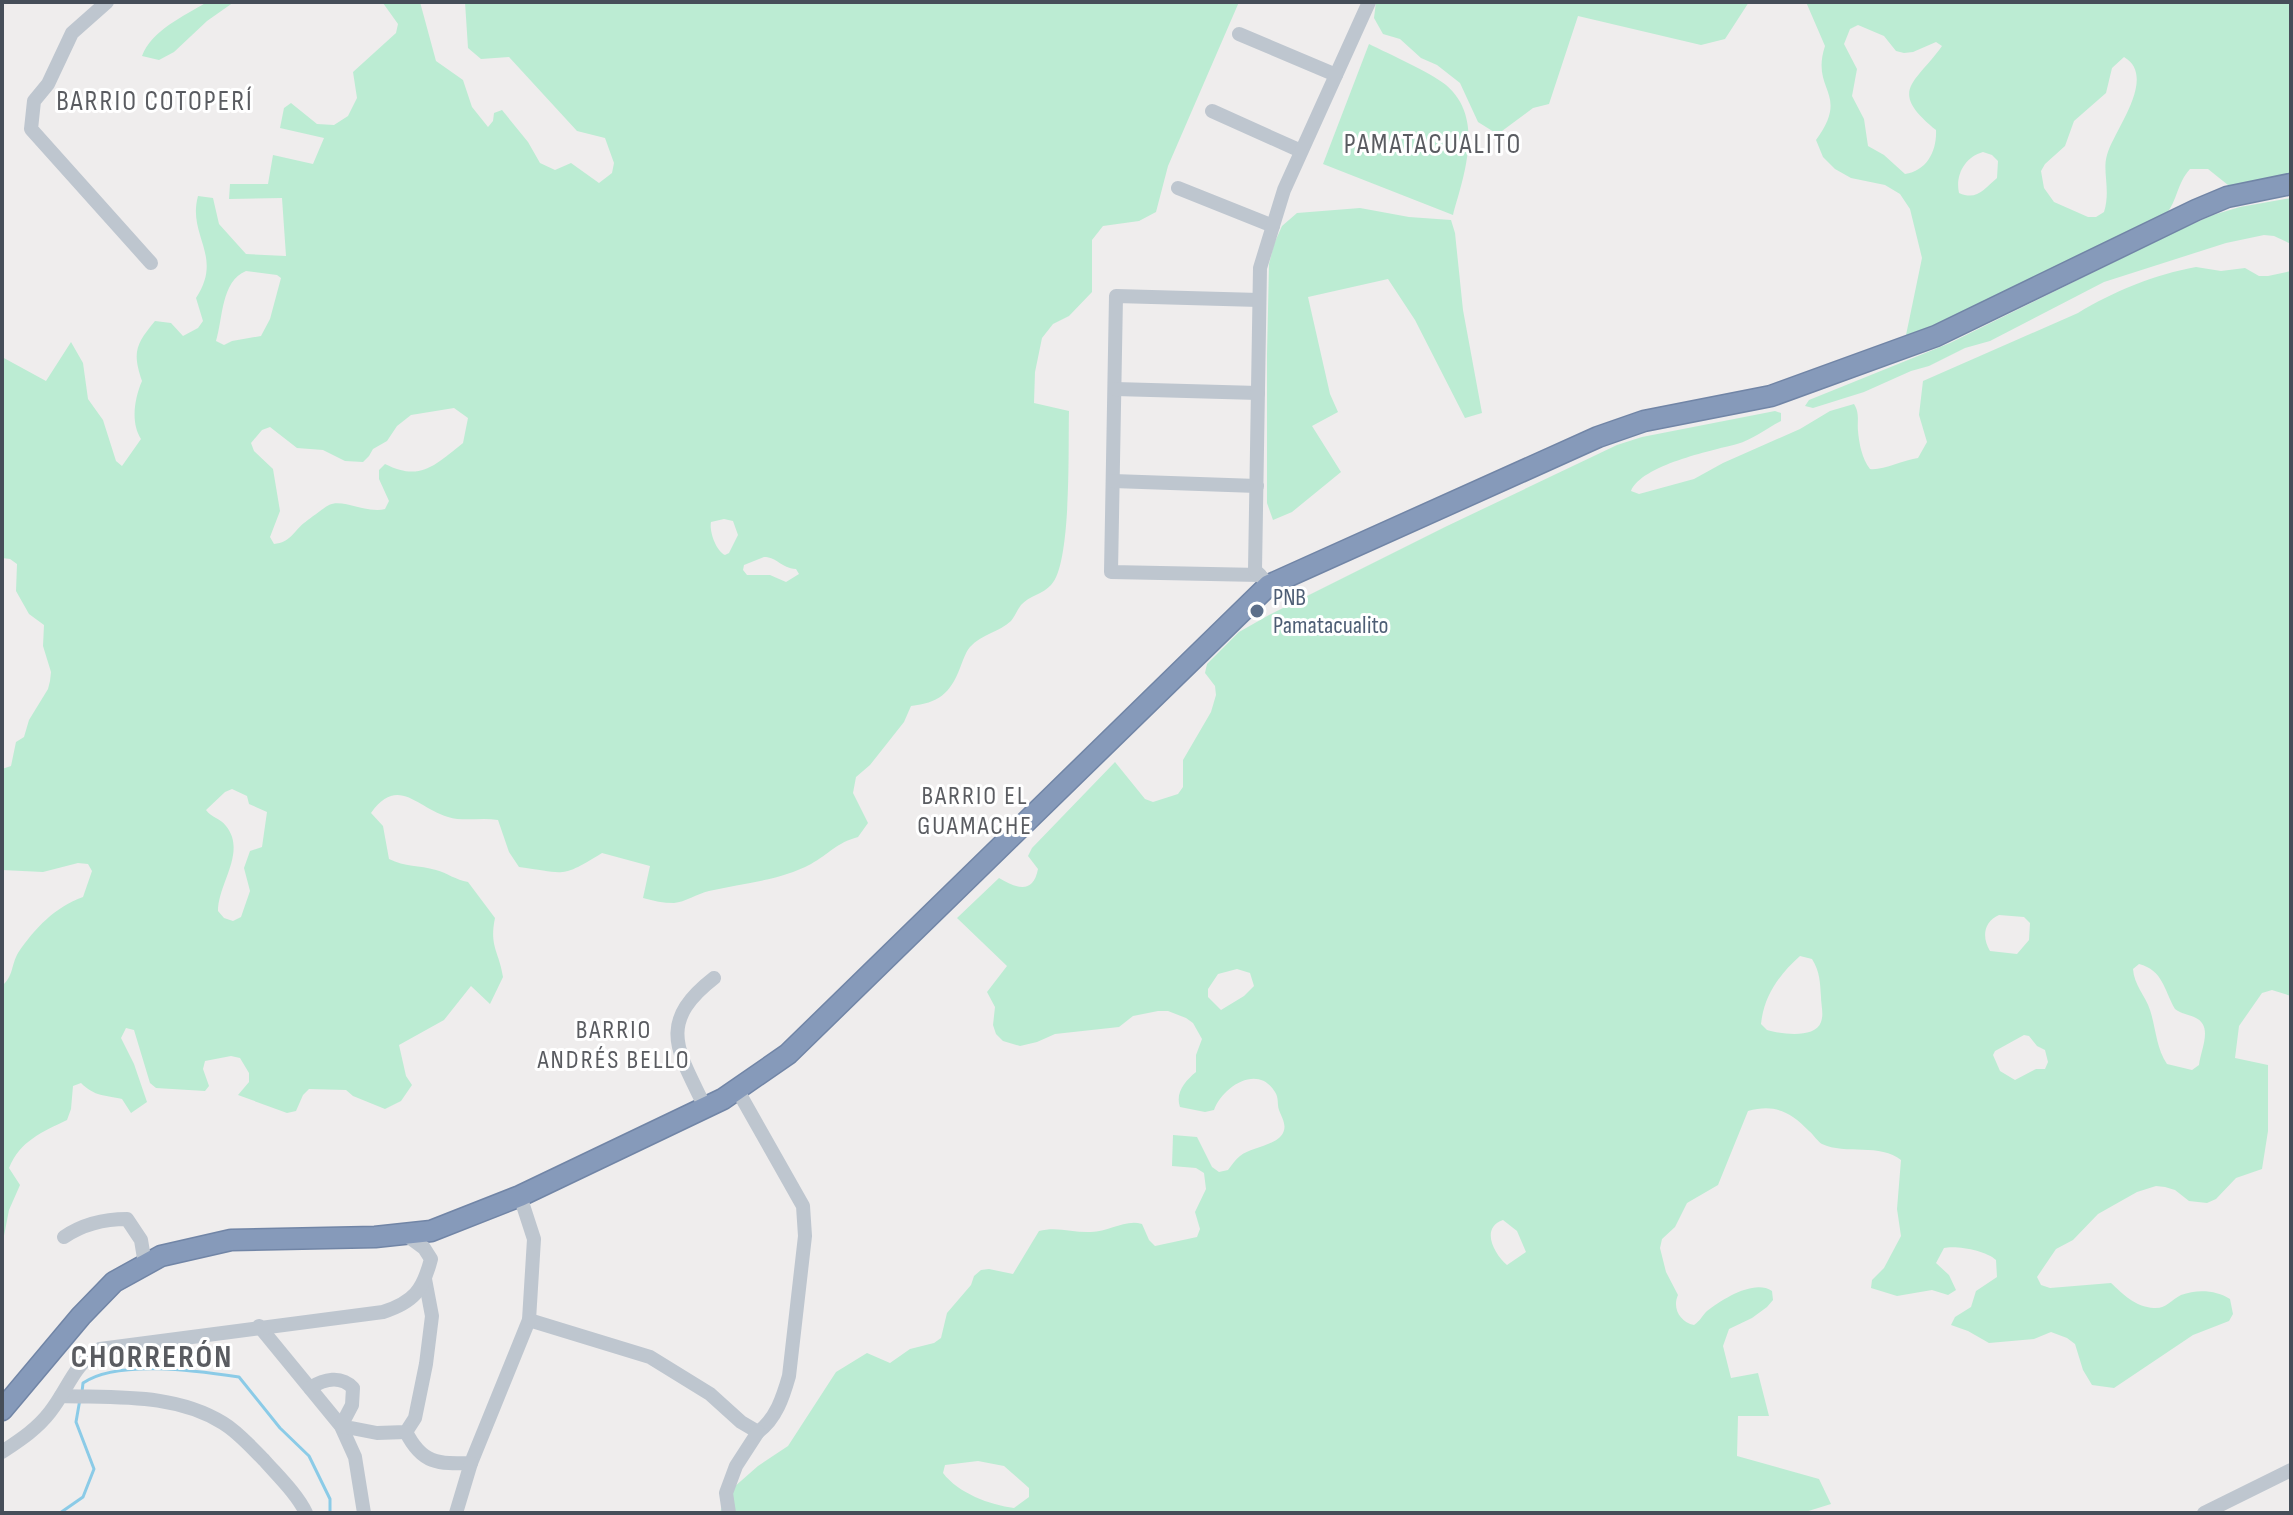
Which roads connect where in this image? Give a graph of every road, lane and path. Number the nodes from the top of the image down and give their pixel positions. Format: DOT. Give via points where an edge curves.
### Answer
graph roads {
  1 [pos="107,2"];
  2 [pos="1369,2"];
  3 [pos="1239,34"];
  4 [pos="1336,75"];
  5 [pos="1212,111"];
  6 [pos="1301,151"];
  7 [pos="2291,184"];
  8 [pos="1178,188"];
  9 [pos="1273,226"];
  10 [pos="151,263"];
  11 [pos="1259,300"];
  12 [pos="1115,389"];
  13 [pos="1258,393"];
  14 [pos="1113,481"];
  15 [pos="1257,486"];
  16 [pos="1265,580"];
  17 [pos="714,978"];
  18 [pos="738,1091"];
  19 [pos="705,1107"];
  20 [pos="520,1196"];
  21 [pos="405,1234"];
  22 [pos="64,1237"];
  23 [pos="145,1264"];
  24 [pos="425,1279"];
  25 [pos="529,1320"];
  26 [pos="259,1326"];
  27 [pos="310,1388"];
  28 [pos="66,1396"];
  29 [pos="2,1410"];
  30 [pos="341,1426"];
  31 [pos="406,1432"];
  32 [pos="758,1432"];
  33 [pos="2,1452"];
  34 [pos="471,1463"];
  35 [pos="2291,1470"];
  36 [pos="306,1513"];
  37 [pos="364,1513"];
  38 [pos="456,1513"];
  39 [pos="729,1513"];
  40 [pos="2204,1513"];
  1 -- 10 [label="street" via="72,33 34,101 31,129"];
  2 -- 4 [label="street"];
  3 -- 4 [label="street"];
  4 -- 6 [label="street"];
  5 -- 6 [label="street"];
  6 -- 9 [label="street"];
  7 -- 16 [label="highway" via="2227,197 2196,210 1936,336 1771,396 1644,421 1598,437"];
  8 -- 9 [label="street"];
  9 -- 11 [label="street" via="1260,268"];
  11 -- 12 [label="street" via="1116,296"];
  11 -- 13 [label="street"];
  12 -- 13 [label="street"];
  12 -- 14 [label="street"];
  13 -- 15 [label="street"];
  14 -- 15 [label="street"];
  14 -- 16 [label="street" via="1111,572"];
  15 -- 16 [label="street" via="1255,570"];
  16 -- 18 [label="highway" via="788,1054"];
  17 -- 19 [label="street" via="693,995 676,1039"];
  18 -- 19 [label="highway"];
  18 -- 32 [label="street" via="803,1206 805,1236 789,1376 769,1424"];
  19 -- 20 [label="highway"];
  20 -- 21 [label="highway" via="431,1231"];
  20 -- 25 [label="street" via="534,1239"];
  21 -- 23 [label="highway" via="231,1240"];
  21 -- 24 [label="street" via="431,1259"];
  22 -- 23 [label="street" via="83,1226 127,1219 141,1240"];
  23 -- 29 [label="highway" via="114,1282"];
  24 -- 26 [label="street" via="403,1305 383,1312"];
  24 -- 31 [label="street" via="432,1316 415,1418"];
  25 -- 32 [label="street" via="650,1357"];
  25 -- 34 [label="street"];
  26 -- 27 [label="street"];
  26 -- 28 [label="street" via="100,1349 84,1358"];
  27 -- 30 [label="street"];
  27 -- 30 [label="street" via="334,1379 353,1388 352,1405"];
  28 -- 33 [label="street" via="38,1427"];
  28 -- 36 [label="street" via="179,1403 224,1423"];
  30 -- 31 [label="street"];
  30 -- 37 [label="street" via="355,1457"];
  31 -- 34 [label="street" via="427,1458 444,1464"];
  32 -- 39 [label="street" via="731,1479 726,1493"];
  34 -- 38 [label="street"];
  35 -- 40 [label="street"];
}
